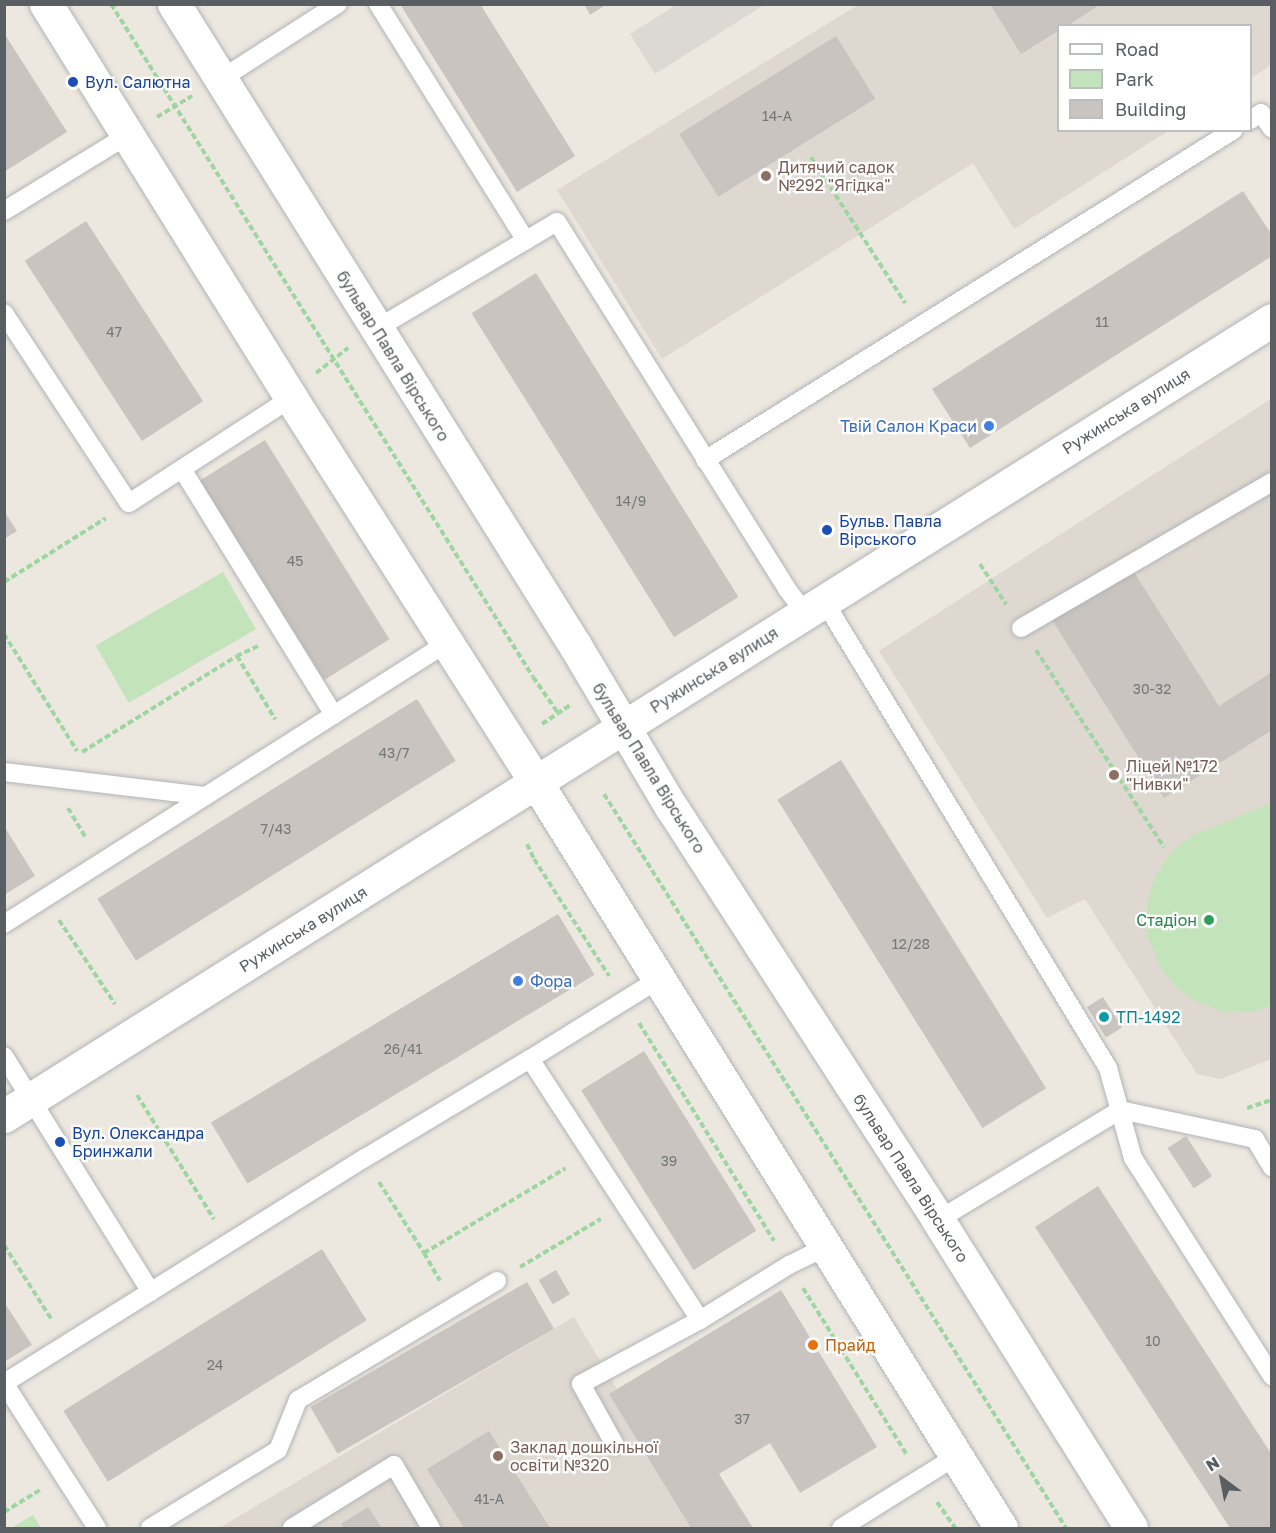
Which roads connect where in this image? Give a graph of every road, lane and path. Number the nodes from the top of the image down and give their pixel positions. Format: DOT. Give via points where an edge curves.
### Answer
graph roads {
  1 [pos="46,4"];
  2 [pos="111,4"];
  3 [pos="174,4"];
  4 [pos="338,4"];
  5 [pos="378,4"];
  6 [pos="221,79"];
  7 [pos="175,106"];
  8 [pos="1252,119"];
  9 [pos="1272,129"];
  10 [pos="1231,132"];
  11 [pos="128,135"];
  12 [pos="811,157"];
  13 [pos="4,212"];
  14 [pos="526,241"];
  15 [pos="4,313"];
  16 [pos="1272,320"];
  17 [pos="920,327"];
  18 [pos="376,329"];
  19 [pos="333,358"];
  20 [pos="291,398"];
  21 [pos="705,459"];
  22 [pos="182,469"];
  23 [pos="1272,482"];
  24 [pos="129,503"];
  25 [pos="980,564"];
  26 [pos="4,582"];
  27 [pos="814,607"];
  28 [pos="1021,628"];
  29 [pos="4,634"];
  30 [pos="283,634"];
  31 [pos="447,643"];
  32 [pos="237,656"];
  33 [pos="570,705"];
  34 [pos="558,713"];
  35 [pos="334,715"];
  36 [pos="536,727"];
  37 [pos="623,727"];
  38 [pos="290,742"];
  39 [pos="79,754"];
  40 [pos="4,772"];
  41 [pos="50,777"];
  42 [pos="536,782"];
  43 [pos="604,794"];
  44 [pos="205,796"];
  45 [pos="527,844"];
  46 [pos="1164,847"];
  47 [pos="101,862"];
  48 [pos="44,898"];
  49 [pos="4,924"];
  50 [pos="659,979"];
  51 [pos="625,1000"];
  52 [pos="117,1007"];
  53 [pos="4,1056"];
  54 [pos="530,1059"];
  55 [pos="137,1095"];
  56 [pos="32,1099"];
  57 [pos="1120,1110"];
  58 [pos="4,1116"];
  59 [pos="1263,1136"];
  60 [pos="592,1152"];
  61 [pos="364,1158"];
  62 [pos="1272,1167"];
  63 [pos="625,1204"];
  64 [pos="938,1220"];
  65 [pos="229,1243"];
  66 [pos="4,1245"];
  67 [pos="824,1248"];
  68 [pos="789,1265"];
  69 [pos="496,1281"];
  70 [pos="151,1292"];
  71 [pos="700,1320"];
  72 [pos="67,1344"];
  73 [pos="1272,1377"];
  74 [pos="5,1383"];
  75 [pos="615,1445"];
  76 [pos="955,1457"];
  77 [pos="64,1476"];
  78 [pos="921,1478"];
  79 [pos="4,1512"];
  80 [pos="97,1528"];
  81 [pos="150,1528"];
  82 [pos="292,1528"];
  83 [pos="430,1528"];
  84 [pos="841,1528"];
  85 [pos="955,1528"];
  86 [pos="1001,1528"];
  87 [pos="1066,1528"];
  88 [pos="1131,1528"];
  1 -- 11 [label="street"];
  2 -- 7 [label="path"];
  3 -- 6 [label="street, бульвар Павла Вірського"];
  4 -- 6 [label="lane"];
  5 -- 14 [label="lane"];
  6 -- 7 [label="path"];
  6 -- 18 [label="street, бульвар Павла Вірського"];
  7 -- 11 [label="path"];
  7 -- 19 [label="path"];
  8 -- 9 [label="lane" via="1261,113"];
  10 -- 17 [label="lane"];
  11 -- 13 [label="lane"];
  11 -- 20 [label="street"];
  12 -- 17 [label="path"];
  14 -- 18 [label="lane"];
  14 -- 21 [label="lane" via="557,222"];
  15 -- 24 [label="lane"];
  16 -- 27 [label="street, Ружинська вулиця"];
  17 -- 21 [label="lane"];
  18 -- 19 [label="path"];
  18 -- 37 [label="street, бульвар Павла Вірського"];
  19 -- 20 [label="path"];
  19 -- 34 [label="path"];
  20 -- 22 [label="lane"];
  20 -- 31 [label="street"];
  21 -- 27 [label="lane"];
  22 -- 24 [label="lane"];
  22 -- 30 [label="lane"];
  23 -- 28 [label="lane"];
  24 -- 26 [label="path"];
  25 -- 28 [label="path"];
  27 -- 37 [label="street, Ружинська вулиця"];
  27 -- 57 [label="lane" via="1108,1068"];
  28 -- 46 [label="path"];
  29 -- 39 [label="path"];
  30 -- 32 [label="path"];
  30 -- 35 [label="lane"];
  31 -- 35 [label="lane"];
  31 -- 42 [label="street"];
  32 -- 38 [label="path"];
  32 -- 39 [label="path"];
  33 -- 34 [label="path"];
  34 -- 36 [label="path"];
  35 -- 38 [label="lane"];
  37 -- 42 [label="street, Ружинська вулиця"];
  37 -- 64 [label="street, бульвар Павла Вірського"];
  38 -- 44 [label="lane"];
  39 -- 41 [label="path"];
  40 -- 41 [label="lane"];
  41 -- 44 [label="lane"];
  41 -- 47 [label="path"];
  42 -- 50 [label="street"];
  42 -- 56 [label="street, Ружинська вулиця"];
  43 -- 87 [label="path"];
  44 -- 47 [label="lane"];
  45 -- 51 [label="path"];
  47 -- 48 [label="lane"];
  48 -- 49 [label="lane"];
  48 -- 52 [label="path"];
  50 -- 51 [label="lane"];
  50 -- 67 [label="street"];
  51 -- 54 [label="lane"];
  51 -- 68 [label="path"];
  53 -- 56 [label="lane"];
  54 -- 60 [label="lane"];
  54 -- 61 [label="lane"];
  55 -- 65 [label="path"];
  56 -- 58 [label="street, Ружинська вулиця"];
  56 -- 70 [label="lane"];
  57 -- 59 [label="lane"];
  57 -- 64 [label="lane"];
  57 -- 73 [label="lane" via="1133,1158"];
  59 -- 62 [label="lane"];
  60 -- 61 [label="path" via="424,1253"];
  60 -- 63 [label="lane"];
  61 -- 65 [label="lane"];
  63 -- 69 [label="path"];
  63 -- 71 [label="lane"];
  64 -- 88 [label="street, бульвар Павла Вірського"];
  65 -- 70 [label="lane"];
  66 -- 72 [label="path"];
  67 -- 68 [label="lane"];
  67 -- 76 [label="street"];
  68 -- 71 [label="lane"];
  68 -- 78 [label="path"];
  69 -- 81 [label="lane" via="298,1400 278,1450"];
  70 -- 72 [label="lane"];
  71 -- 75 [label="lane" via="581,1384"];
  72 -- 74 [label="lane"];
  74 -- 77 [label="lane"];
  76 -- 78 [label="lane"];
  76 -- 86 [label="street"];
  77 -- 79 [label="path"];
  77 -- 80 [label="lane"];
  78 -- 84 [label="lane"];
  78 -- 85 [label="path"];
  82 -- 83 [label="lane" via="394,1464"];
}
